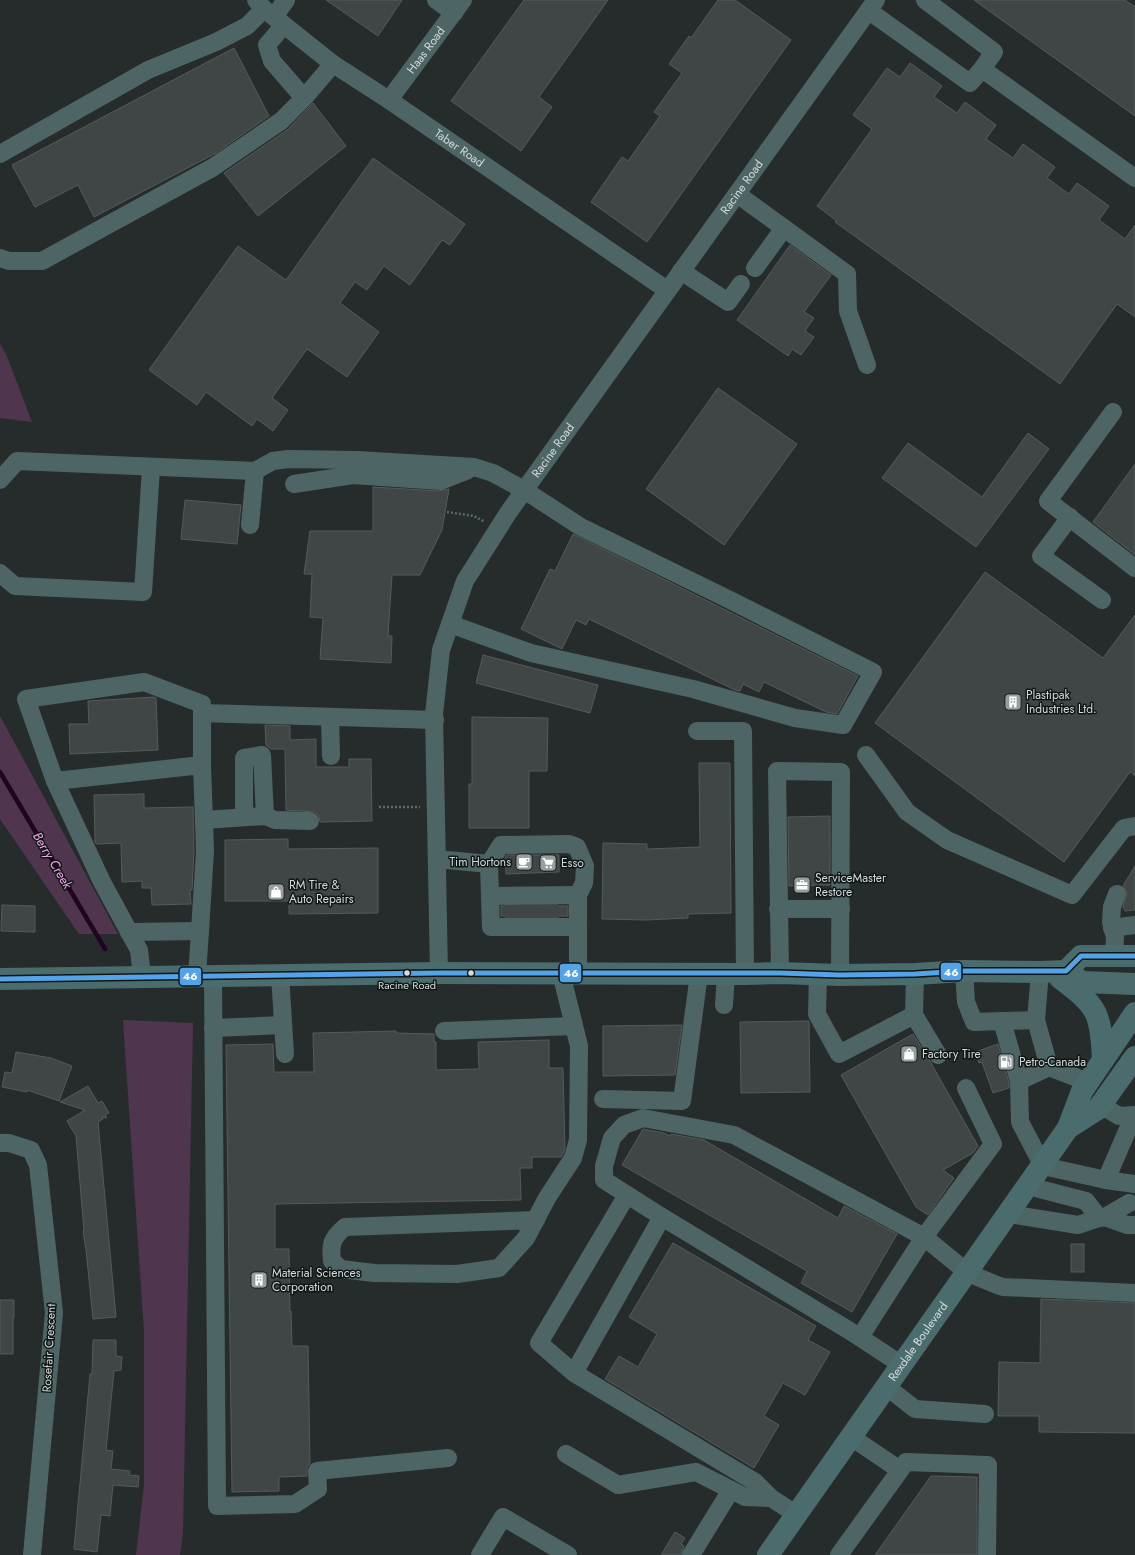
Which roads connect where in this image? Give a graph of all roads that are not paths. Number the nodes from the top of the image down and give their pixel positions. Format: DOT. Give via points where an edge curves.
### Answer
graph roads {
  1 [pos="286,0"];
  2 [pos="436,0"];
  3 [pos="925,0"];
  4 [pos="873,5"];
  5 [pos="458,6"];
  6 [pos="270,13"];
  7 [pos="248,26"];
  8 [pos="267,45"];
  9 [pos="333,64"];
  10 [pos="982,69"];
  11 [pos="304,98"];
  12 [pos="389,100"];
  13 [pos="0,154"];
  14 [pos="1135,178"];
  15 [pos="737,194"];
  16 [pos="784,228"];
  17 [pos="0,258"];
  18 [pos="756,268"];
  19 [pos="681,271"];
  20 [pos="741,284"];
  21 [pos="667,290"];
  22 [pos="867,365"];
  23 [pos="1113,412"];
  24 [pos="474,467"];
  25 [pos="151,468"];
  26 [pos="255,471"];
  27 [pos="0,480"];
  28 [pos="294,484"];
  29 [pos="524,490"];
  30 [pos="1070,517"];
  31 [pos="250,525"];
  32 [pos="1135,568"];
  33 [pos="0,573"];
  34 [pos="1102,600"];
  35 [pos="450,624"];
  36 [pos="202,713"];
  37 [pos="330,717"];
  38 [pos="434,720"];
  39 [pos="697,731"];
  40 [pos="866,755"];
  41 [pos="331,756"];
  42 [pos="202,765"];
  43 [pos="55,781"];
  44 [pos="265,816"];
  45 [pos="244,817"];
  46 [pos="204,820"];
  47 [pos="310,821"];
  48 [pos="1135,826"];
  49 [pos="437,859"];
  50 [pos="489,864"];
  51 [pos="1117,894"];
  52 [pos="578,895"];
  53 [pos="490,896"];
  54 [pos="778,909"];
  55 [pos="841,909"];
  56 [pos="532,912"];
  57 [pos="1135,925"];
  58 [pos="578,927"];
  59 [pos="1112,928"];
  60 [pos="200,931"];
  61 [pos="129,932"];
  62 [pos="1124,956"];
  63 [pos="964,971"];
  64 [pos="1053,971"];
  65 [pos="439,973"];
  66 [pos="780,973"];
  67 [pos="570,974"];
  68 [pos="699,974"];
  69 [pos="736,974"];
  70 [pos="818,974"];
  71 [pos="915,974"];
  72 [pos="280,975"];
  73 [pos="840,975"];
  74 [pos="205,976"];
  75 [pos="142,977"];
  76 [pos="0,979"];
  77 [pos="1135,984"];
  78 [pos="724,1005"];
  79 [pos="1135,1013"];
  80 [pos="914,1015"];
  81 [pos="1036,1020"];
  82 [pos="1002,1021"];
  83 [pos="283,1025"];
  84 [pos="574,1026"];
  85 [pos="214,1028"];
  86 [pos="444,1031"];
  87 [pos="285,1054"];
  88 [pos="938,1055"];
  89 [pos="1135,1057"];
  90 [pos="1103,1060"];
  91 [pos="1049,1067"];
  92 [pos="1019,1081"];
  93 [pos="1088,1082"];
  94 [pos="966,1088"];
  95 [pos="603,1099"];
  96 [pos="1101,1105"];
  97 [pos="1135,1115"];
  98 [pos="1068,1128"];
  99 [pos="0,1143"];
  100 [pos="1042,1166"];
  101 [pos="1106,1180"];
  102 [pos="1135,1184"];
  103 [pos="1028,1186"];
  104 [pos="627,1195"];
  105 [pos="1129,1203"];
  106 [pos="1008,1214"];
  107 [pos="662,1218"];
  108 [pos="1102,1218"];
  109 [pos="536,1220"];
  110 [pos="1132,1227"];
  111 [pos="924,1237"];
  112 [pos="968,1273"];
  113 [pos="1135,1292"];
  114 [pos="860,1337"];
  115 [pos="902,1365"];
  116 [pos="574,1373"];
  117 [pos="887,1387"];
  118 [pos="985,1414"];
  119 [pos="851,1437"];
  120 [pos="566,1454"];
  121 [pos="448,1458"];
  122 [pos="900,1470"];
  123 [pos="731,1490"];
  124 [pos="771,1498"];
  125 [pos="796,1514"];
  126 [pos="32,1555"];
  127 [pos="480,1555"];
  128 [pos="568,1555"];
  129 [pos="691,1555"];
  130 [pos="768,1555"];
  131 [pos="840,1555"];
  132 [pos="987,1555"];
  1 -- 6 [label="street"];
  2 -- 5 [label="street"];
  3 -- 10 [label="street" via="994,52"];
  4 -- 10 [label="street" via="970,83"];
  4 -- 15 [label="street, Racine Road"];
  5 -- 12 [label="street, Haas Road"];
  6 -- 7 [label="street"];
  6 -- 8 [label="street"];
  6 -- 9 [label="street, Taber Road"];
  7 -- 8 [label="street"];
  7 -- 13 [label="street" via="148,70"];
  8 -- 11 [label="street" via="272,61"];
  9 -- 11 [label="street"];
  9 -- 12 [label="street, Taber Road"];
  10 -- 14 [label="street"];
  11 -- 17 [label="street" via="281,121 212,168 42,261 9,261"];
  12 -- 21 [label="street, Taber Road"];
  15 -- 16 [label="street"];
  15 -- 19 [label="street, Racine Road"];
  16 -- 18 [label="street"];
  16 -- 22 [label="street" via="847,274 848,311"];
  19 -- 20 [label="street" via="728,302"];
  19 -- 21 [label="street, Racine Road"];
  21 -- 29 [label="street, Racine Road"];
  23 -- 30 [label="street" via="1048,501"];
  24 -- 26 [label="street" via="288,459 273,461"];
  24 -- 28 [label="street" via="440,481 353,475"];
  24 -- 29 [label="street" via="493,473"];
  25 -- 26 [label="street"];
  25 -- 27 [label="street" via="17,461"];
  25 -- 33 [label="street" via="143,592 15,586"];
  26 -- 31 [label="street"];
  29 -- 35 [label="street, Racine Road" via="465,581"];
  29 -- 35 [label="street" via="581,527 873,672 842,725 795,718 694,689 531,653"];
  30 -- 32 [label="street"];
  30 -- 34 [label="street" via="1041,556"];
  35 -- 38 [label="street, Racine Road" via="440,650"];
  36 -- 37 [label="street"];
  36 -- 42 [label="street"];
  36 -- 43 [label="street" via="202,704 144,682 26,699"];
  37 -- 38 [label="street"];
  37 -- 41 [label="street"];
  38 -- 49 [label="street, Racine Road"];
  39 -- 69 [label="street" via="743,731"];
  40 -- 48 [label="street" via="907,812 947,840 1072,895 1124,828"];
  42 -- 43 [label="street"];
  42 -- 46 [label="street"];
  43 -- 61 [label="street" via="102,882"];
  44 -- 45 [label="street"];
  44 -- 45 [label="street" via="262,755 244,758"];
  44 -- 47 [label="street" via="275,820"];
  45 -- 46 [label="street"];
  46 -- 60 [label="street" via="205,851"];
  49 -- 50 [label="street"];
  49 -- 65 [label="street, Racine Road"];
  50 -- 52 [label="street" via="501,845 569,844 577,847 585,866 584,883"];
  50 -- 53 [label="street"];
  51 -- 59 [label="street" via="1112,907"];
  52 -- 56 [label="street" via="549,899"];
  52 -- 58 [label="street"];
  53 -- 56 [label="street" via="513,900"];
  53 -- 56 [label="street" via="491,927 514,924"];
  54 -- 55 [label="street"];
  54 -- 55 [label="street" via="777,771 841,772"];
  54 -- 66 [label="street"];
  55 -- 73 [label="street"];
  56 -- 58 [label="street" via="550,924"];
  57 -- 59 [label="street"];
  58 -- 67 [label="street"];
  59 -- 62 [label="street"];
  60 -- 61 [label="street"];
  60 -- 74 [label="street"];
  61 -- 75 [label="street" via="139,950"];
  62 -- 64 [label="main road" via="1081,956"];
  63 -- 64 [label="main road"];
  63 -- 71 [label="main road"];
  63 -- 82 [label="street" via="966,1002 974,1022"];
  64 -- 77 [label="main road" via="1082,982"];
  64 -- 81 [label="street"];
  64 -- 90 [label="main road" via="1081,995 1095,1013 1101,1035"];
  65 -- 67 [label="main road"];
  65 -- 72 [label="main road"];
  66 -- 69 [label="main road"];
  66 -- 70 [label="main road"];
  67 -- 68 [label="main road"];
  67 -- 84 [label="street"];
  68 -- 69 [label="main road"];
  68 -- 95 [label="street" via="682,1101"];
  69 -- 78 [label="street"];
  70 -- 73 [label="main road"];
  70 -- 80 [label="street" via="817,1014 839,1054"];
  71 -- 73 [label="main road"];
  71 -- 80 [label="street"];
  72 -- 74 [label="main road"];
  72 -- 83 [label="street"];
  74 -- 75 [label="main road"];
  74 -- 85 [label="street"];
  75 -- 76 [label="main road"];
  79 -- 90 [label="main road, Rexdale Boulevard"];
  80 -- 88 [label="street"];
  81 -- 82 [label="street"];
  81 -- 91 [label="street"];
  82 -- 92 [label="street"];
  83 -- 85 [label="street"];
  83 -- 87 [label="street"];
  84 -- 86 [label="street"];
  84 -- 109 [label="street" via="579,1046 578,1140 573,1158"];
  85 -- 121 [label="street" via="217,1506 295,1504 318,1489 316,1471"];
  89 -- 96 [label="main road, Rexdale Boulevard"];
  90 -- 93 [label="main road, Rexdale Boulevard"];
  91 -- 92 [label="street"];
  91 -- 93 [label="street"];
  92 -- 100 [label="street" via="1020,1122"];
  93 -- 98 [label="main road, Rexdale Boulevard"];
  94 -- 111 [label="street" via="993,1144"];
  96 -- 97 [label="street" via="1119,1116"];
  96 -- 98 [label="main road, Rexdale Boulevard"];
  97 -- 101 [label="street"];
  98 -- 100 [label="main road, Rexdale Boulevard"];
  99 -- 126 [label="street, Rosefair Crescent" via="31,1150 38,1165 54,1313"];
  100 -- 101 [label="street"];
  100 -- 103 [label="main road, Rexdale Boulevard"];
  101 -- 102 [label="street"];
  103 -- 106 [label="main road, Rexdale Boulevard"];
  103 -- 108 [label="street" via="1086,1200"];
  104 -- 107 [label="street"];
  104 -- 111 [label="street" via="604,1180 604,1166 612,1138 624,1125 643,1118 734,1135"];
  104 -- 116 [label="street" via="539,1343"];
  105 -- 108 [label="street"];
  106 -- 108 [label="street" via="1078,1225"];
  106 -- 112 [label="main road, Rexdale Boulevard"];
  107 -- 114 [label="street"];
  107 -- 116 [label="street"];
  108 -- 110 [label="street"];
  109 -- 109 [label="street" via="526,1238 499,1268 457,1274 374,1273 341,1269 332,1261 331,1248 335,1235 345,1227"];
  111 -- 112 [label="street"];
  111 -- 114 [label="street"];
  112 -- 113 [label="street" via="1004,1287"];
  112 -- 115 [label="main road, Rexdale Boulevard"];
  114 -- 115 [label="street"];
  115 -- 117 [label="main road, Rexdale Boulevard"];
  116 -- 124 [label="street" via="755,1482"];
  117 -- 118 [label="street" via="915,1409"];
  117 -- 119 [label="main road, Rexdale Boulevard"];
  119 -- 122 [label="street"];
  119 -- 125 [label="main road, Rexdale Boulevard"];
  120 -- 123 [label="street" via="618,1485 696,1472"];
  122 -- 131 [label="street"];
  122 -- 132 [label="street" via="906,1462 988,1465"];
  123 -- 124 [label="street" via="745,1497"];
  123 -- 129 [label="street"];
  124 -- 125 [label="street"];
  125 -- 130 [label="main road, Rexdale Boulevard"];
  127 -- 128 [label="street" via="503,1517"];
}
